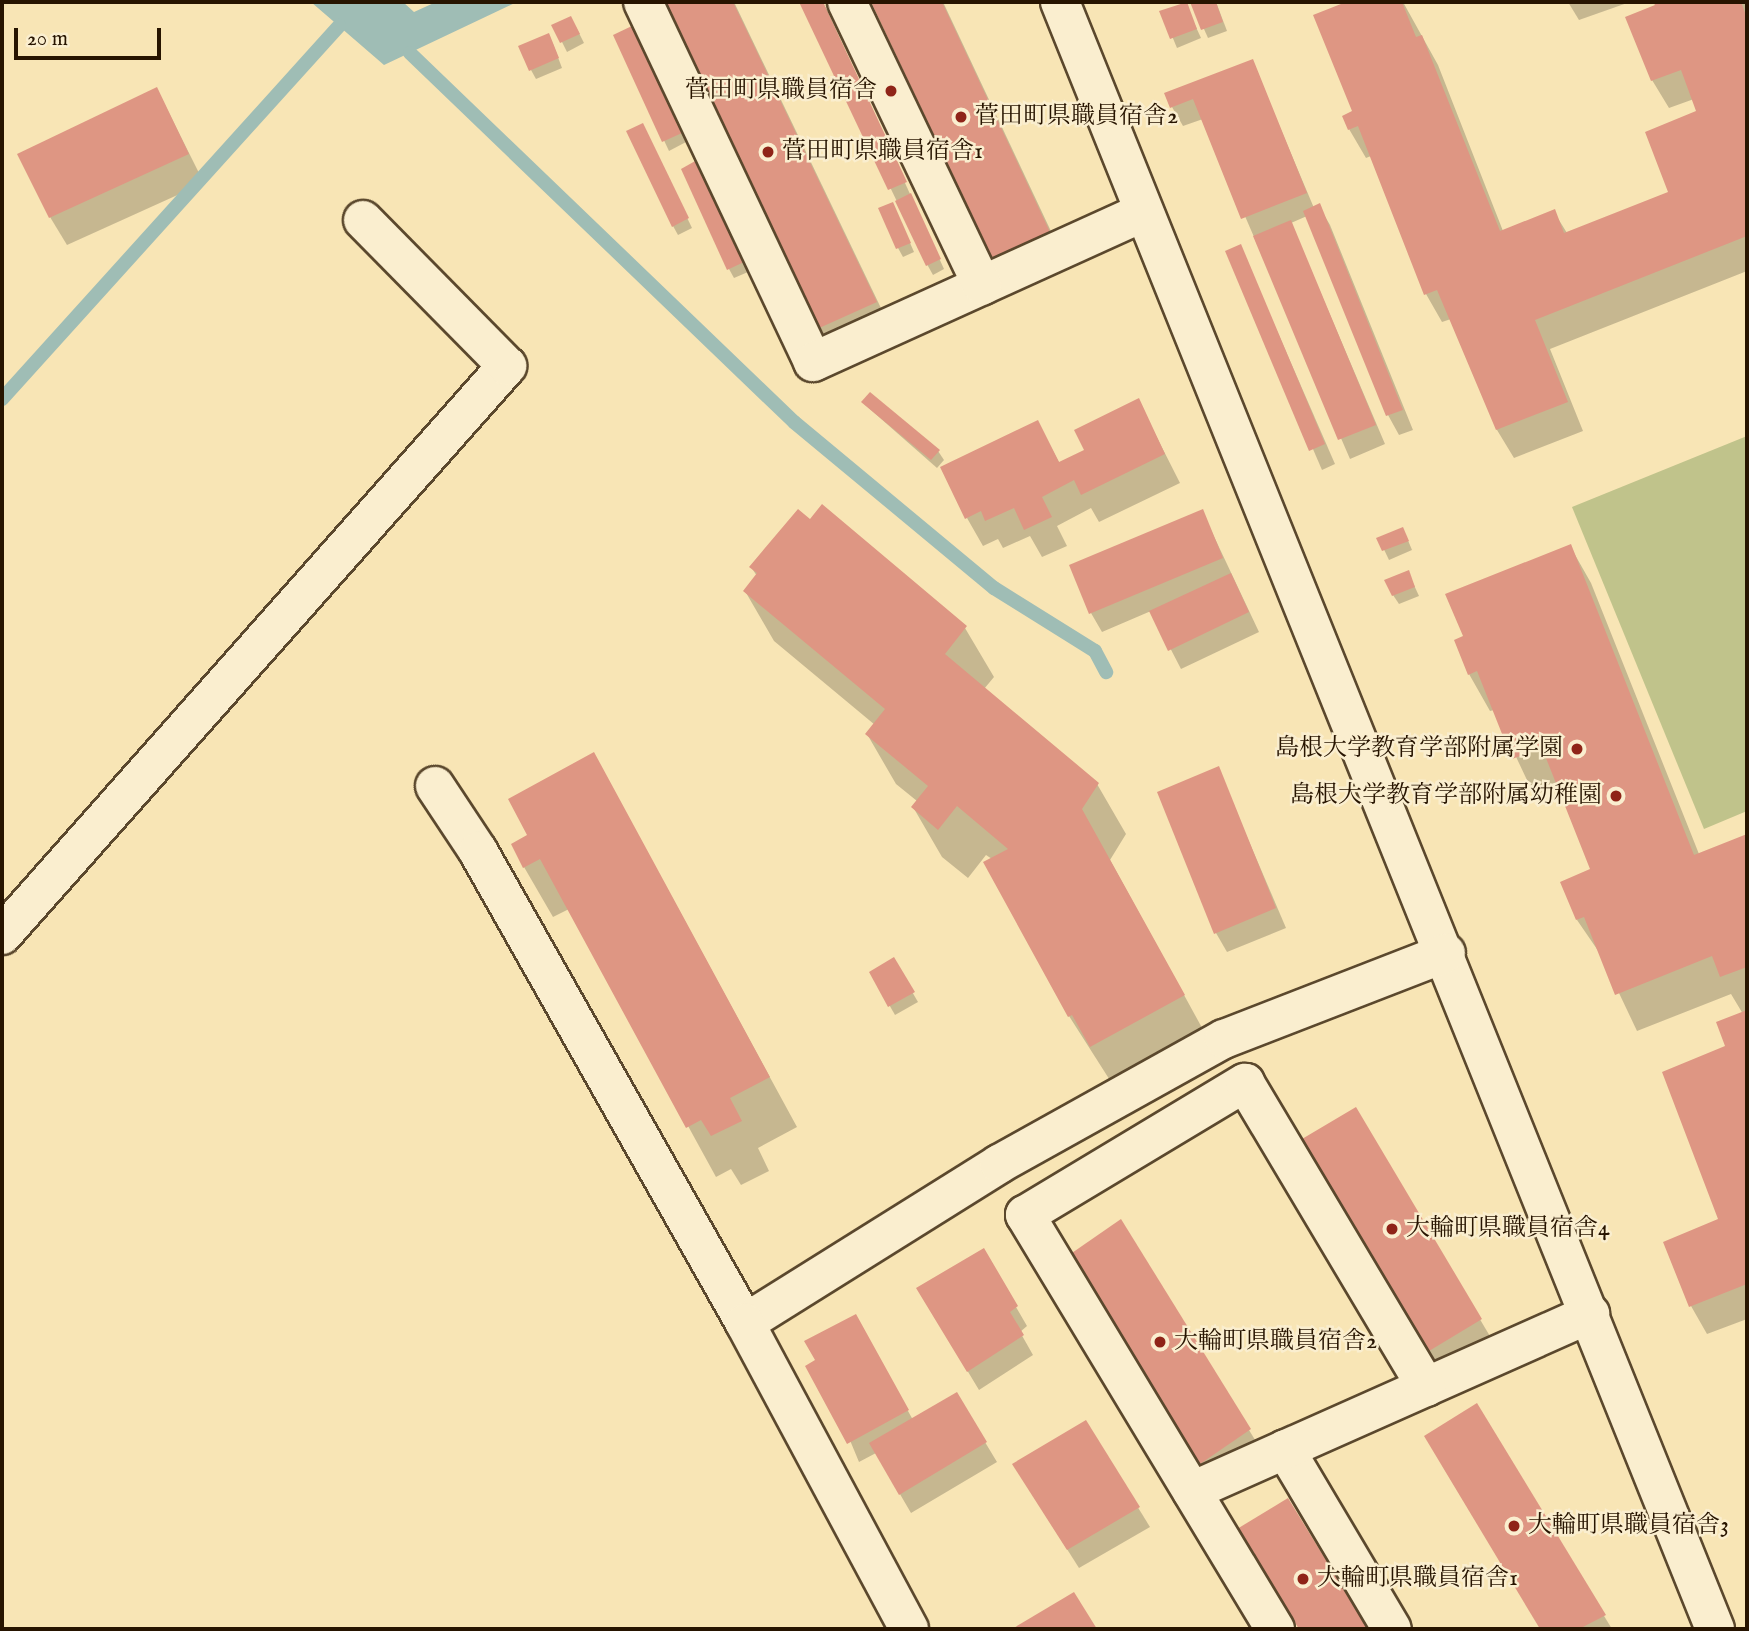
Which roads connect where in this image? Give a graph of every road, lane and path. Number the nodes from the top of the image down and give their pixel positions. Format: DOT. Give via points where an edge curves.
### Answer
graph roads {
  1 [pos="643,2"];
  2 [pos="847,2"];
  3 [pos="1060,2"];
  4 [pos="1143,212"];
  5 [pos="363,220"];
  6 [pos="982,285"];
  7 [pos="435,786"];
  8 [pos="2,935"];
  9 [pos="1446,953"];
  10 [pos="1590,1314"];
  11 [pos="746,1323"];
  12 [pos="1426,1387"];
  13 [pos="1285,1449"];
  14 [pos="1192,1491"];
  15 [pos="909,1629"];
  16 [pos="1275,1629"];
  17 [pos="1392,1629"];
  18 [pos="1716,1629"];
  1 -- 6 [label="street" via="813,362"];
  2 -- 6 [label="street"];
  3 -- 4 [label="street"];
  4 -- 6 [label="street"];
  4 -- 9 [label="street"];
  5 -- 8 [label="street" via="508,366"];
  7 -- 11 [label="street" via="478,851"];
  9 -- 10 [label="street"];
  9 -- 11 [label="street" via="1224,1039 999,1164"];
  10 -- 12 [label="street"];
  10 -- 18 [label="street"];
  11 -- 15 [label="street"];
  12 -- 13 [label="street"];
  12 -- 14 [label="street" via="1245,1083 1026,1215"];
  13 -- 14 [label="street"];
  13 -- 17 [label="street"];
  14 -- 16 [label="street"];
}
